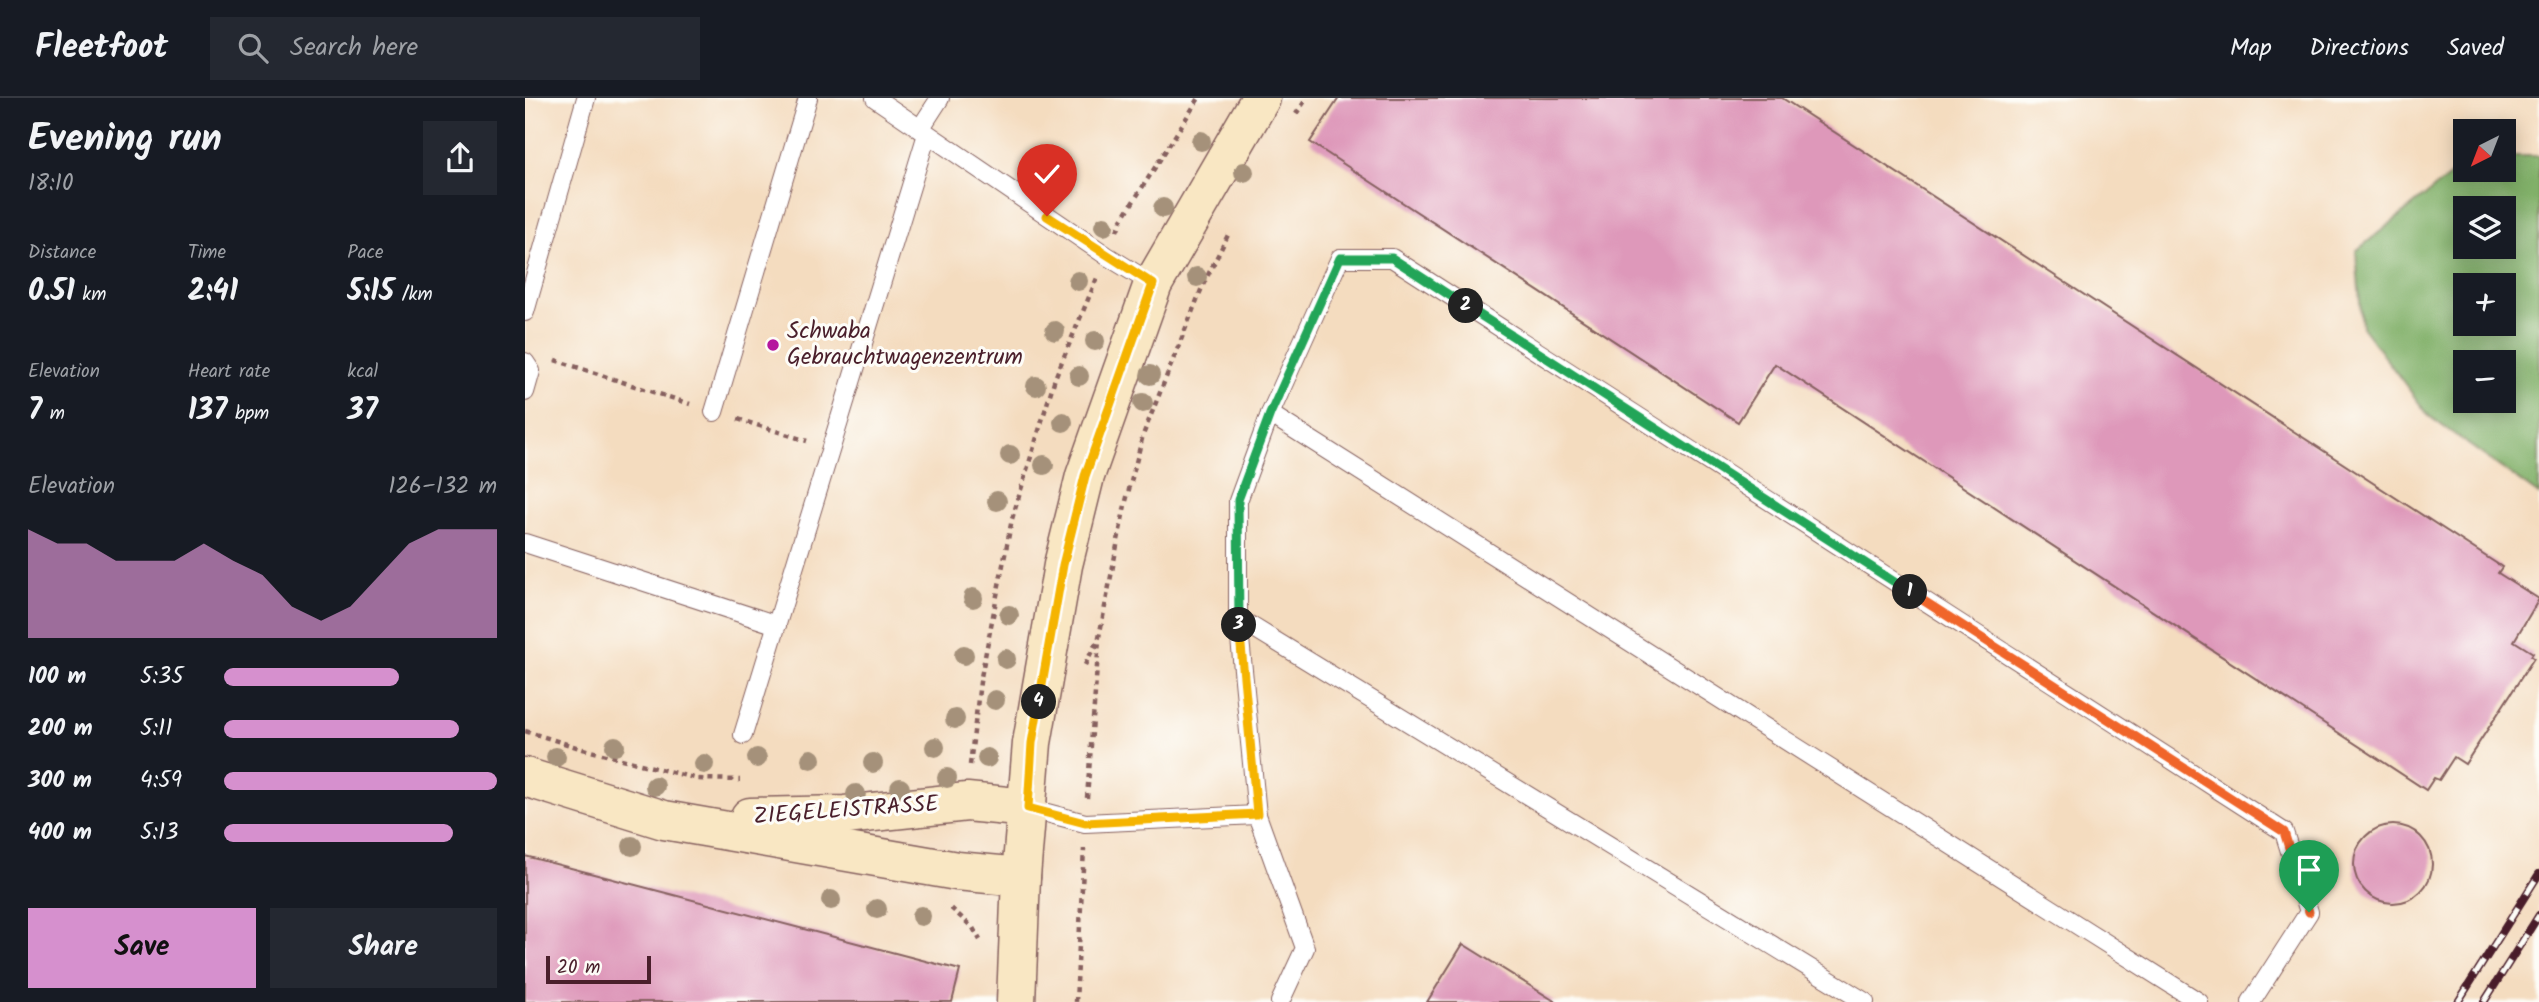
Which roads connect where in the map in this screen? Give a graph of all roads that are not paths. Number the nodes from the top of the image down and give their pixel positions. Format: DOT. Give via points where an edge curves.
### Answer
graph roads {
  1 [pos="586,98"];
  2 [pos="808,98"];
  3 [pos="875,98"];
  4 [pos="940,98"];
  5 [pos="1261,98"];
  6 [pos="923,132"];
  7 [pos="1153,284"];
  8 [pos="525,312"];
  9 [pos="525,362"];
  10 [pos="525,392"];
  11 [pos="714,412"];
  12 [pos="1270,414"];
  13 [pos="525,543"];
  14 [pos="1238,618"];
  15 [pos="777,625"];
  16 [pos="743,735"];
  17 [pos="525,777"];
  18 [pos="1028,808"];
  19 [pos="1257,814"];
  20 [pos="664,820"];
  21 [pos="1021,877"];
  22 [pos="1016,1002"];
  23 [pos="1280,1002"];
  24 [pos="1865,1002"];
  25 [pos="2199,1002"];
  26 [pos="2251,1002"];
  1 -- 8 [label="lane"];
  2 -- 11 [label="lane"];
  3 -- 6 [label="lane"];
  4 -- 6 [label="lane"];
  5 -- 7 [label="street"];
  6 -- 7 [label="lane"];
  6 -- 15 [label="lane"];
  7 -- 18 [label="street" via="1085,476 1066,553 1032,743"];
  9 -- 10 [label="lane" via="531,370"];
  12 -- 14 [label="lane" via="1238,500"];
  12 -- 25 [label="lane"];
  12 -- 26 [label="lane" via="1340,258 1392,258 2284,832 2309,912"];
  13 -- 15 [label="lane"];
  14 -- 19 [label="lane"];
  14 -- 24 [label="lane"];
  15 -- 16 [label="lane"];
  17 -- 20 [label="street, ZIEGELEISTRASSE"];
  18 -- 19 [label="lane" via="1085,823"];
  18 -- 20 [label="street, ZIEGELEISTRASSE" via="967,802 845,815"];
  18 -- 21 [label="street"];
  19 -- 23 [label="lane" via="1305,948"];
  20 -- 21 [label="street, ZIEGELEISTRASSE" via="957,871"];
  21 -- 22 [label="street"];
}
